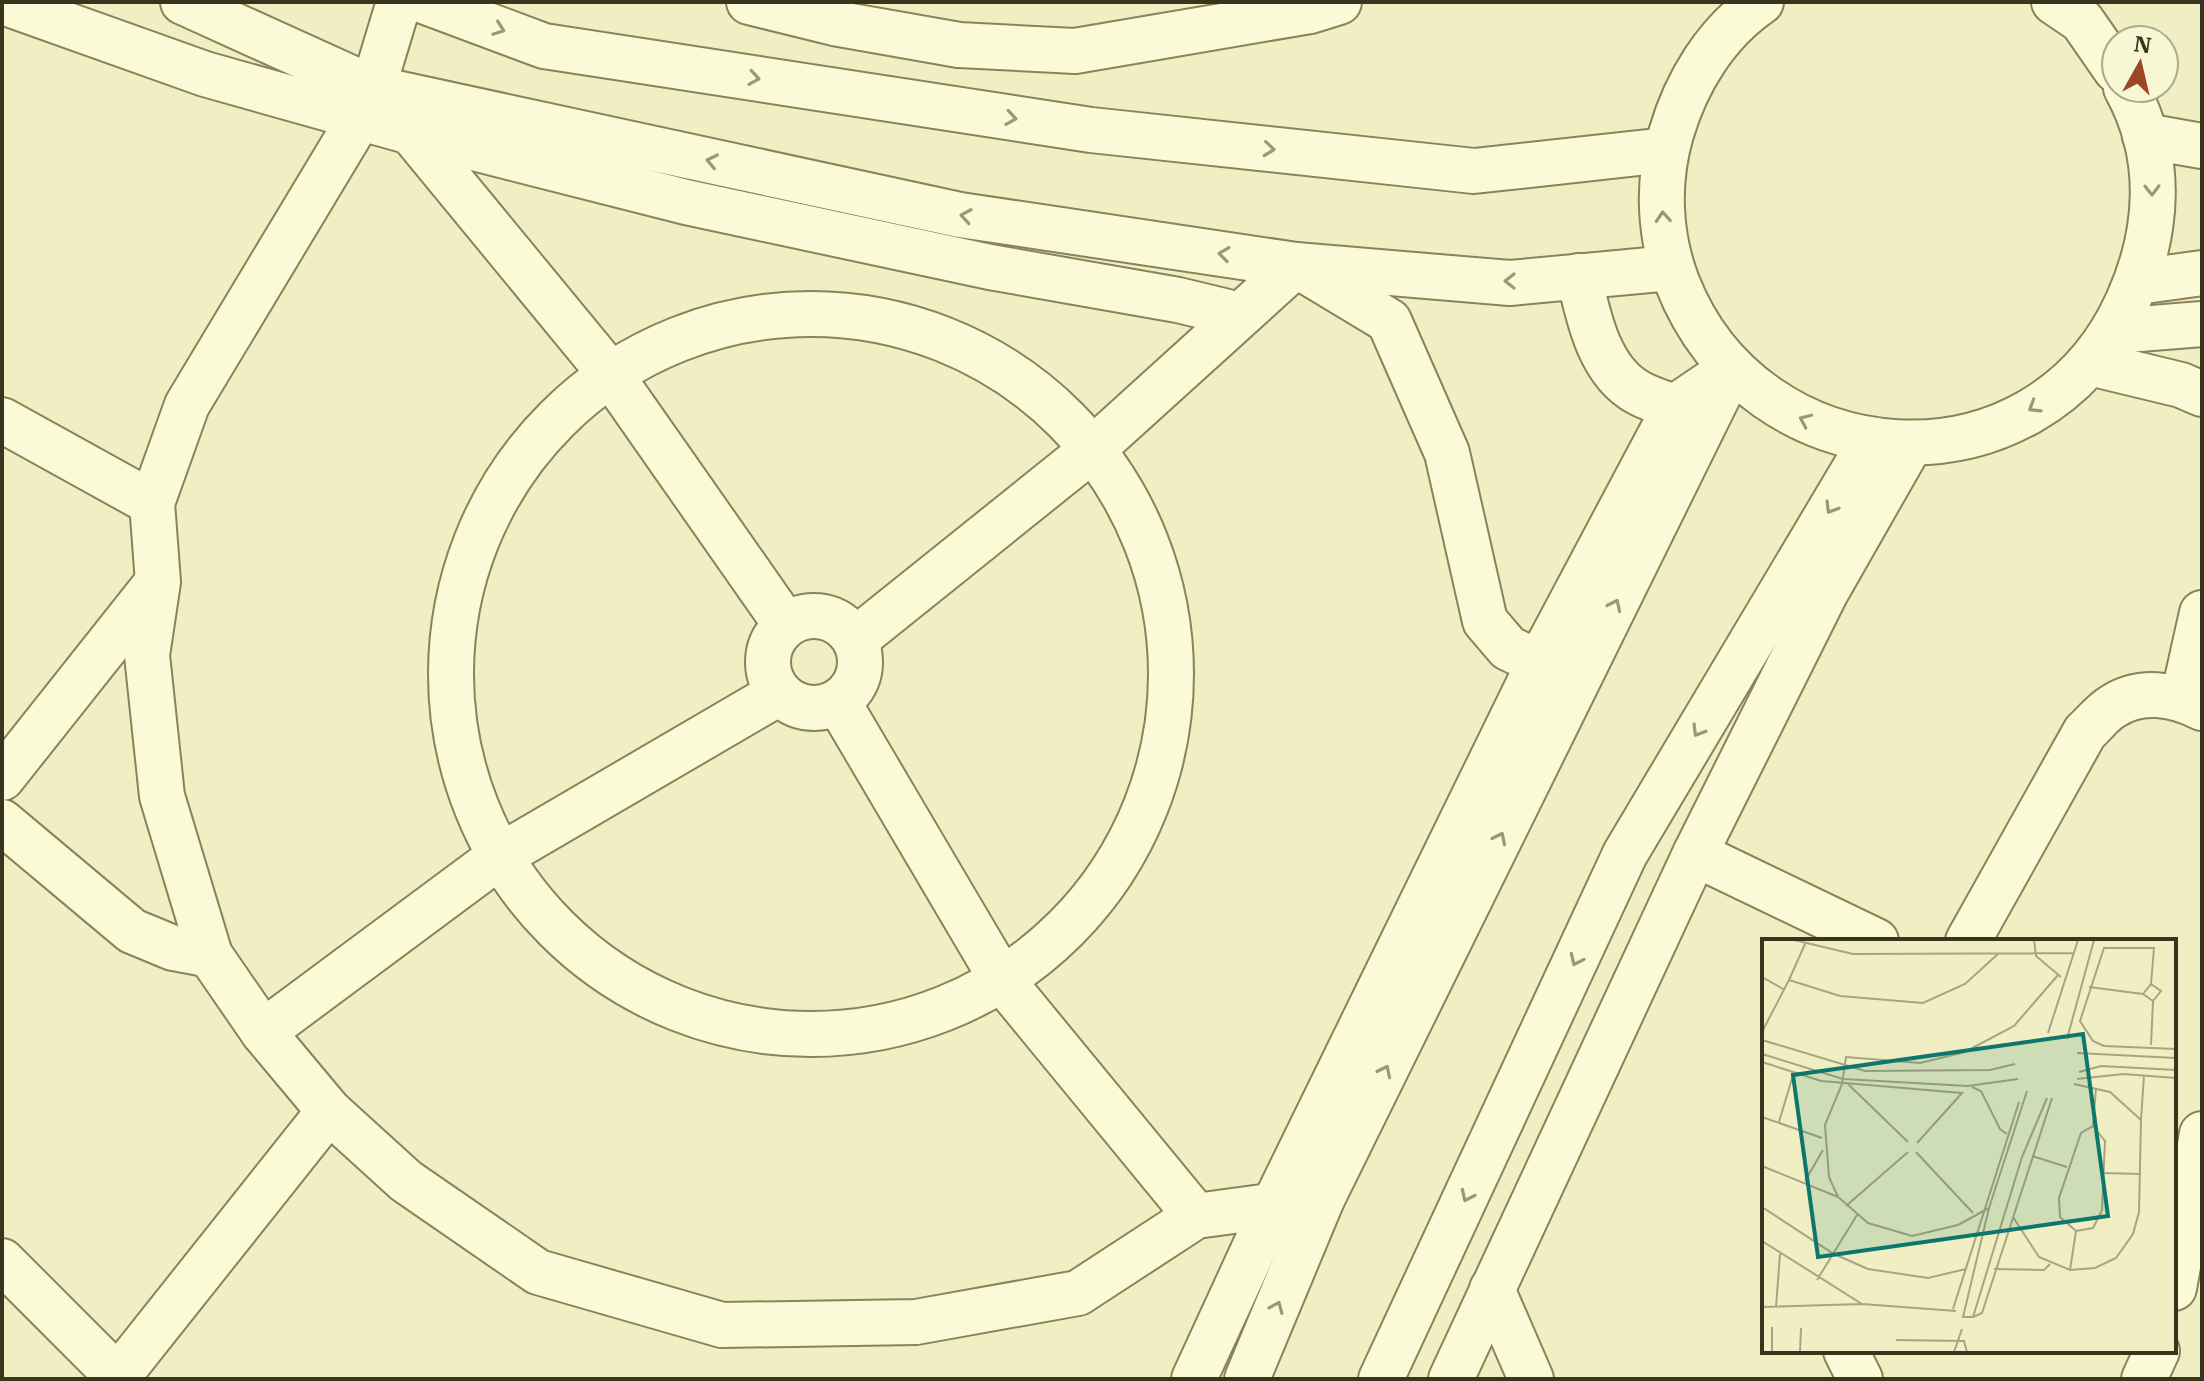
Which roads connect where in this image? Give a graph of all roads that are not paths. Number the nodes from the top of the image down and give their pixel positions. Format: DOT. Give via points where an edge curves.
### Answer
graph roads {
  1 [pos="3,2"];
  2 [pos="183,2"];
  3 [pos="399,2"];
  4 [pos="426,2"];
  5 [pos="749,2"];
  6 [pos="1339,2"];
  7 [pos="1753,5"];
  8 [pos="2074,8"];
  9 [pos="2100,46"];
  10 [pos="366,103"];
  11 [pos="2132,104"];
  12 [pos="411,132"];
  13 [pos="2145,136"];
  14 [pos="2202,146"];
  15 [pos="1666,150"];
  16 [pos="1296,265"];
  17 [pos="1671,268"];
  18 [pos="2202,273"];
  19 [pos="1579,276"];
  20 [pos="2137,282"];
  21 [pos="1240,315"];
  22 [pos="2202,324"];
  23 [pos="2102,347"];
  24 [pos="1731,369"];
  25 [pos="611,375"];
  26 [pos="2202,394"];
  27 [pos="1675,407"];
  28 [pos="2,420"];
  29 [pos="1891,442"];
  30 [pos="1093,449"];
  31 [pos="152,503"];
  32 [pos="158,582"];
  33 [pos="2202,613"];
  34 [pos="786,625"];
  35 [pos="855,640"];
  36 [pos="1539,663"];
  37 [pos="779,693"];
  38 [pos="838,702"];
  39 [pos="2193,703"];
  40 [pos="2,778"];
  41 [pos="2,822"];
  42 [pos="1695,854"];
  43 [pos="500,856"];
  44 [pos="1872,939"];
  45 [pos="1969,939"];
  46 [pos="210,955"];
  47 [pos="1002,980"];
  48 [pos="263,1032"];
  49 [pos="329,1111"];
  50 [pos="2202,1134"];
  51 [pos="1322,1199"];
  52 [pos="1274,1205"];
  53 [pos="1196,1216"];
  54 [pos="2,1261"];
  55 [pos="2176,1277"];
  56 [pos="1492,1289"];
  57 [pos="1847,1353"];
  58 [pos="2156,1353"];
  59 [pos="118,1378"];
  60 [pos="1194,1379"];
  61 [pos="1247,1379"];
  62 [pos="1381,1379"];
  63 [pos="1451,1379"];
  64 [pos="1531,1379"];
  65 [pos="1860,1379"];
  66 [pos="2144,1379"];
  1 -- 10 [label="street" via="205,74"];
  2 -- 10 [label="street"];
  3 -- 10 [label="street"];
  4 -- 15 [label="street, one-way" via="544,46 1091,130 1474,171"];
  5 -- 6 [label="street" via="959,45 1075,51"];
  7 -- 15 [label="street" via="1696,72"];
  8 -- 9 [label="street"];
  10 -- 12 [label="street"];
  16 -- 10 [label="street, one-way" via="960,215"];
  10 -- 31 [label="street" via="187,405"];
  11 -- 13 [label="street"];
  12 -- 21 [label="street" via="686,202"];
  12 -- 25 [label="street"];
  13 -- 14 [label="street"];
  13 -- 20 [label="street, one-way" via="2153,217"];
  17 -- 15 [label="street, one-way" via="1661,189"];
  19 -- 16 [label="street, one-way" via="1510,283"];
  16 -- 21 [label="street"];
  16 -- 36 [label="street" via="1389,321 1447,453 1485,621 1508,648"];
  17 -- 19 [label="street"];
  17 -- 24 [label="street" via="1692,316"];
  18 -- 20 [label="street"];
  19 -- 27 [label="street" via="1609,366 1637,392"];
  20 -- 23 [label="street"];
  21 -- 30 [label="street"];
  22 -- 23 [label="street"];
  23 -- 26 [label="street"];
  23 -- 29 [label="street, one-way" via="2061,390 1990,430 1951,439"];
  24 -- 27 [label="street"];
  29 -- 24 [label="street, one-way" via="1832,432 1796,416"];
  51 -- 24 [label="street, one-way"];
  25 -- 30 [label="street" via="690,335 733,323 822,315 866,319 952,343 992,363 1029,387"];
  25 -- 34 [label="street"];
  25 -- 43 [label="street" via="537,440 507,480 483,523 466,570 455,618 453,716 462,764"];
  27 -- 36 [label="street"];
  28 -- 31 [label="street"];
  29 -- 42 [label="street" via="1826,592"];
  29 -- 62 [label="street, one-way" via="1625,854"];
  30 -- 35 [label="street"];
  30 -- 47 [label="street" via="1120,487 1158,573 1172,665 1163,758 1149,802 1105,885 1041,953"];
  31 -- 32 [label="street"];
  32 -- 40 [label="street"];
  32 -- 46 [label="street" via="147,655 162,796"];
  33 -- 39 [label="street"];
  34 -- 35 [label="street" via="799,618 828,618"];
  34 -- 37 [label="street" via="769,649 767,663"];
  35 -- 38 [label="street" via="859,674"];
  36 -- 52 [label="street"];
  37 -- 38 [label="street" via="807,708"];
  37 -- 43 [label="street"];
  38 -- 47 [label="street"];
  39 -- 45 [label="street" via="2151,694 2113,706 2085,732"];
  41 -- 46 [label="street" via="132,931 173,948"];
  42 -- 44 [label="street"];
  42 -- 56 [label="street"];
  43 -- 47 [label="street" via="559,931 595,962 636,988 724,1023 820,1034 868,1029 915,1019"];
  43 -- 48 [label="street"];
  46 -- 48 [label="street"];
  47 -- 53 [label="street"];
  48 -- 49 [label="street"];
  49 -- 53 [label="street" via="406,1181 538,1272 722,1325 916,1322 1078,1293"];
  49 -- 59 [label="street"];
  50 -- 55 [label="street"];
  51 -- 52 [label="street"];
  61 -- 51 [label="street, one-way"];
  52 -- 53 [label="street"];
  52 -- 60 [label="street"];
  54 -- 59 [label="street"];
  56 -- 63 [label="street"];
  56 -- 64 [label="street"];
  57 -- 65 [label="street"];
  58 -- 66 [label="street"];
}
